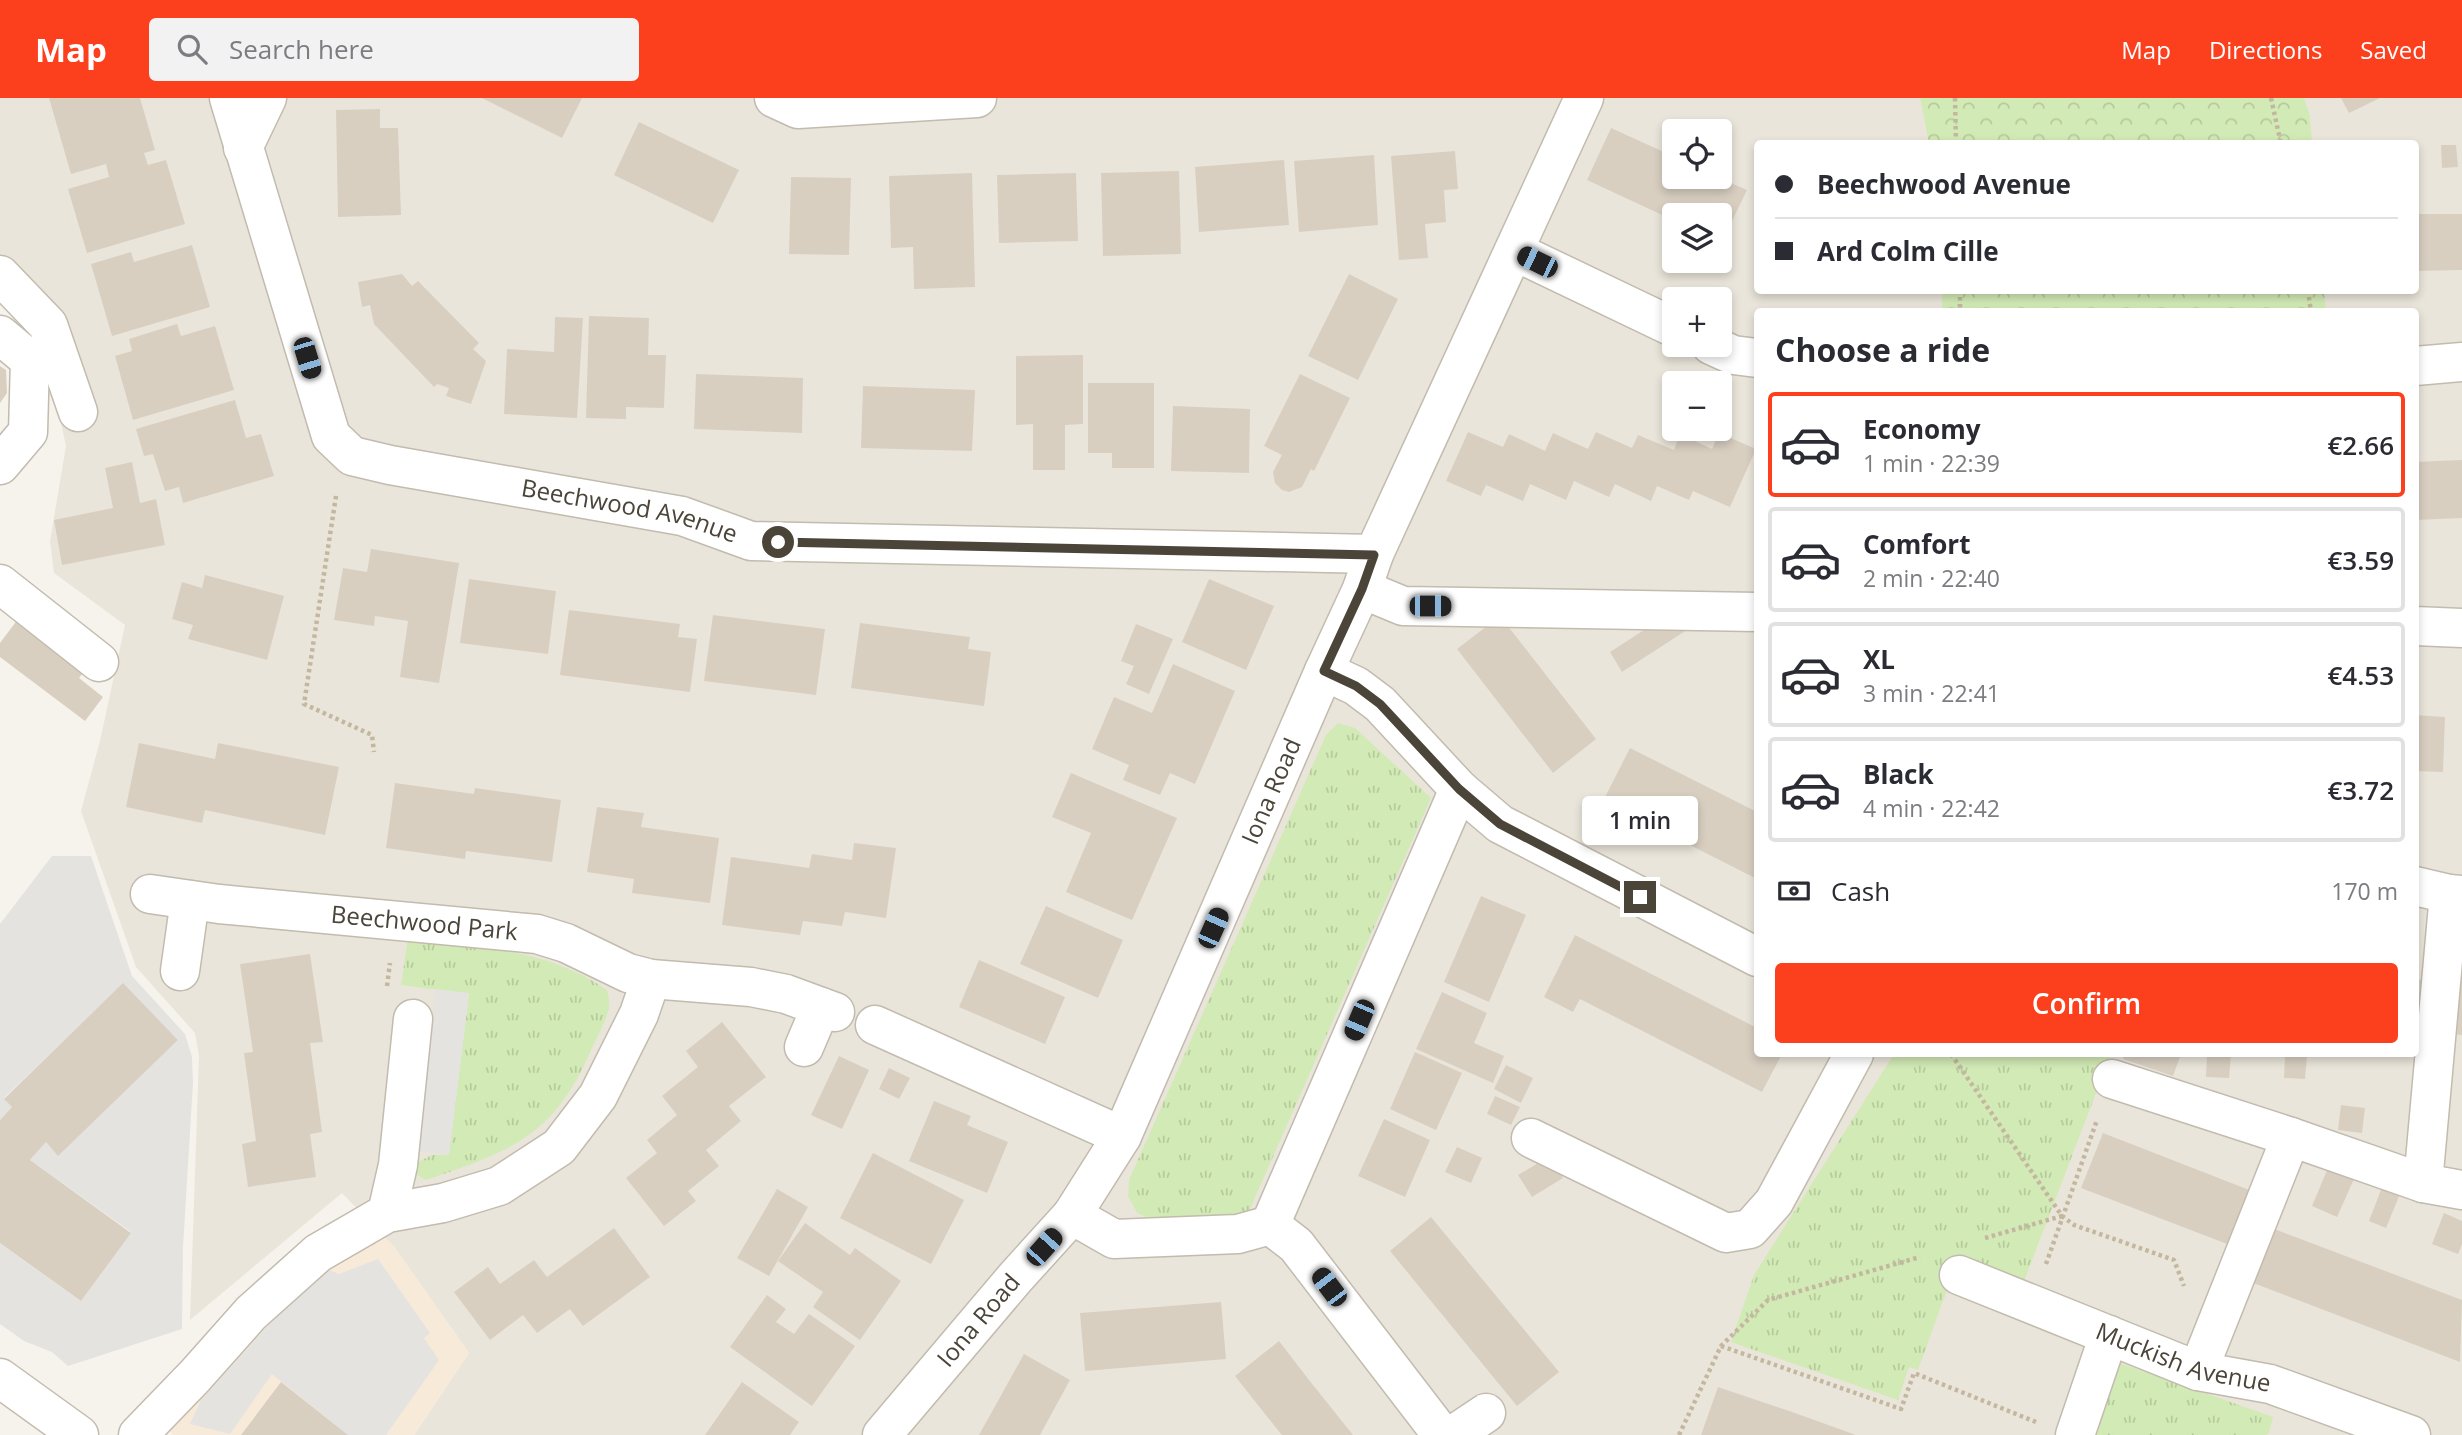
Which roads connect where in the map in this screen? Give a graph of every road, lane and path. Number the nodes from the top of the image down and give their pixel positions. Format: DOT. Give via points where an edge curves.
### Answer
graph roads {
  1 [pos="229,98"];
  2 [pos="267,98"];
  3 [pos="774,98"];
  4 [pos="977,98"];
  5 [pos="1584,98"];
  6 [pos="1955,98"];
  7 [pos="2270,98"];
  8 [pos="1956,140"];
  9 [pos="2280,140"];
  10 [pos="243,148"];
  11 [pos="1514,251"];
  12 [pos="0,275"];
  13 [pos="1662,322"];
  14 [pos="0,335"];
  15 [pos="1732,355"];
  16 [pos="1754,358"];
  17 [pos="2462,362"];
  18 [pos="2419,366"];
  19 [pos="78,412"];
  20 [pos="343,448"];
  21 [pos="0,464"];
  22 [pos="1368,572"];
  23 [pos="0,584"];
  24 [pos="1754,612"];
  25 [pos="2419,626"];
  26 [pos="2462,628"];
  27 [pos="99,662"];
  28 [pos="1324,671"];
  29 [pos="374,752"];
  30 [pos="1459,789"];
  31 [pos="2442,892"];
  32 [pos="150,894"];
  33 [pos="190,900"];
  34 [pos="395,920"];
  35 [pos="1754,955"];
  36 [pos="180,971"];
  37 [pos="651,979"];
  38 [pos="413,1019"];
  39 [pos="875,1025"];
  40 [pos="804,1048"];
  41 [pos="1852,1057"];
  42 [pos="1953,1057"];
  43 [pos="2112,1079"];
  44 [pos="1122,1136"];
  45 [pos="2291,1137"];
  46 [pos="1531,1139"];
  47 [pos="2423,1183"];
  48 [pos="2462,1190"];
  49 [pos="387,1213"];
  50 [pos="1073,1215"];
  51 [pos="2062,1216"];
  52 [pos="1270,1225"];
  53 [pos="1982,1239"];
  54 [pos="1944,1265"];
  55 [pos="2033,1305"];
  56 [pos="2215,1327"];
  57 [pos="2109,1335"];
  58 [pos="1721,1346"];
  59 [pos="2198,1371"];
  60 [pos="0,1378"];
  61 [pos="1486,1413"];
  62 [pos="2059,1430"];
  63 [pos="79,1435"];
  64 [pos="138,1435"];
  65 [pos="882,1435"];
  66 [pos="1442,1435"];
  67 [pos="1453,1435"];
  68 [pos="1679,1435"];
  69 [pos="2411,1435"];
  1 -- 10 [label="street"];
  2 -- 10 [label="street"];
  3 -- 4 [label="street" via="798,109"];
  5 -- 11 [label="street, Iona Road"];
  6 -- 8 [label="path"];
  7 -- 9 [label="path"];
  10 -- 20 [label="street" via="331,436"];
  11 -- 13 [label="street"];
  11 -- 22 [label="street, Iona Road"];
  12 -- 19 [label="street" via="48,325"];
  14 -- 21 [label="street" via="30,360 28,432"];
  15 -- 16 [label="street"];
  17 -- 18 [label="street"];
  20 -- 22 [label="street, Beechwood Avenue" via="352,456 390,465 682,516 751,541"];
  20 -- 29 [label="path" via="304,704 372,735"];
  22 -- 24 [label="street" via="1403,606"];
  22 -- 28 [label="street, Iona Road"];
  23 -- 27 [label="street"];
  25 -- 26 [label="street"];
  28 -- 30 [label="street" via="1380,704"];
  28 -- 44 [label="street, Iona Road"];
  30 -- 35 [label="street" via="1500,824"];
  30 -- 52 [label="street"];
  31 -- 47 [label="street"];
  32 -- 33 [label="street, Beechwood Park"];
  33 -- 34 [label="street, Beechwood Park"];
  33 -- 36 [label="street"];
  34 -- 37 [label="street, Beechwood Park" via="537,934"];
  34 -- 38 [label="path" via="387,988"];
  37 -- 40 [label="street, Beechwood Park" via="751,987 828,1010"];
  37 -- 49 [label="street" via="598,1096 559,1147 499,1186"];
  38 -- 49 [label="street" via="398,1165"];
  39 -- 44 [label="street"];
  41 -- 46 [label="street" via="1774,1202 1750,1229 1726,1233"];
  42 -- 51 [label="path"];
  43 -- 45 [label="street"];
  43 -- 51 [label="path"];
  44 -- 50 [label="street, Iona Road"];
  45 -- 47 [label="street"];
  45 -- 56 [label="street"];
  47 -- 48 [label="street"];
  49 -- 64 [label="street" via="318,1253 251,1313"];
  50 -- 52 [label="street" via="1114,1240 1238,1234"];
  50 -- 65 [label="street, Iona Road"];
  51 -- 53 [label="path"];
  51 -- 55 [label="path"];
  51 -- 56 [label="path" via="2074,1226 2174,1260 2198,1319"];
  52 -- 66 [label="street" via="1296,1245"];
  54 -- 55 [label="street, Muckish Avenue"];
  54 -- 58 [label="path" via="1768,1300"];
  55 -- 57 [label="street, Muckish Avenue"];
  56 -- 59 [label="street"];
  57 -- 59 [label="street, Muckish Avenue"];
  57 -- 62 [label="street"];
  58 -- 62 [label="path" via="1901,1409 1914,1373"];
  58 -- 68 [label="path"];
  59 -- 69 [label="street, Muckish Avenue" via="2270,1384"];
  60 -- 63 [label="street"];
  61 -- 67 [label="street"];
}
